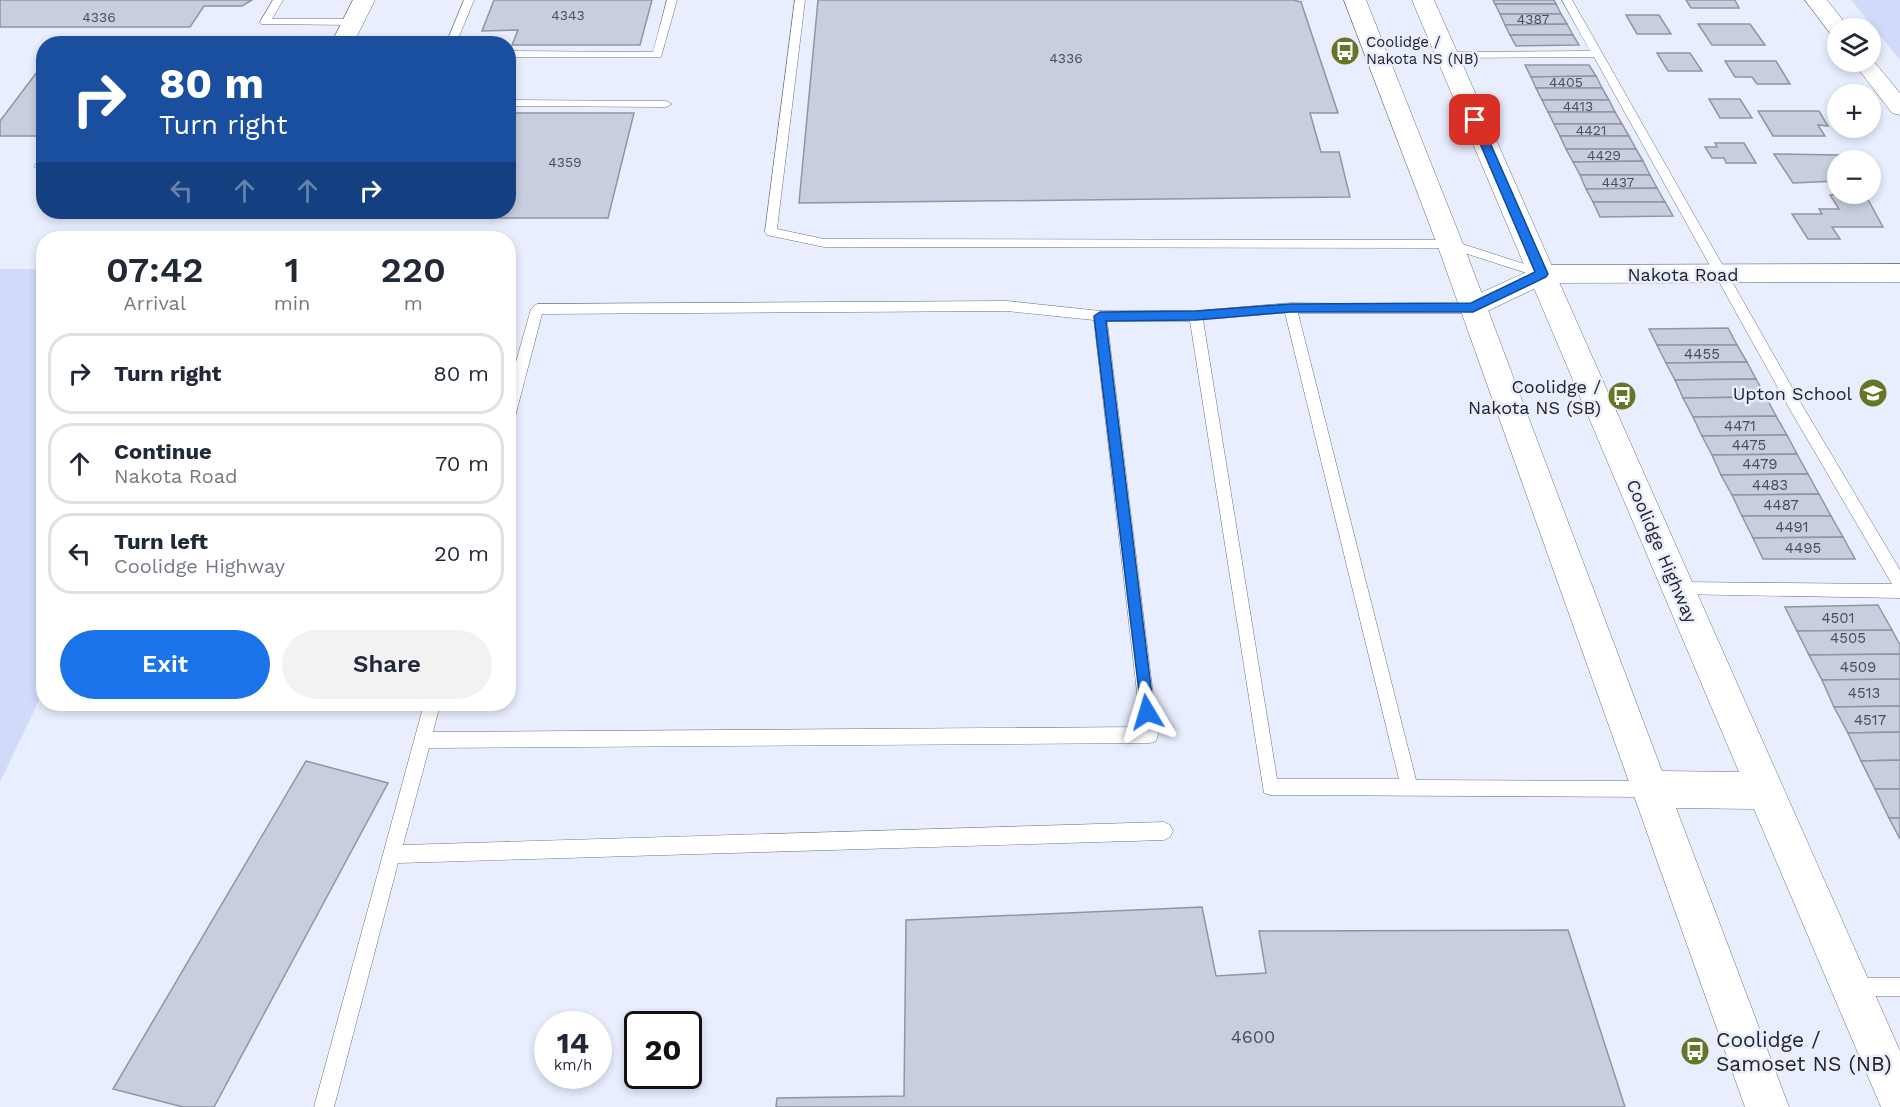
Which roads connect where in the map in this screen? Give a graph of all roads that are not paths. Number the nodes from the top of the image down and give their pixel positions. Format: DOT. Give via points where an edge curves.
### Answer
graph roads {
  1 [pos="278,0"];
  2 [pos="364,0"];
  3 [pos="469,0"];
  4 [pos="672,0"];
  5 [pos="800,0"];
  6 [pos="1355,0"];
  7 [pos="1423,0"];
  8 [pos="1567,0"];
  9 [pos="1816,0"];
  10 [pos="1830,18"];
  11 [pos="352,22"];
  12 [pos="346,36"];
  13 [pos="453,36"];
  14 [pos="516,54"];
  15 [pos="1597,54"];
  16 [pos="1447,55"];
  17 [pos="1872,72"];
  18 [pos="516,103"];
  19 [pos="666,104"];
  20 [pos="1900,108"];
  21 [pos="1450,244"];
  22 [pos="1900,273"];
  23 [pos="1542,274"];
  24 [pos="1721,274"];
  25 [pos="1290,308"];
  26 [pos="1473,308"];
  27 [pos="1100,316"];
  28 [pos="1196,316"];
  29 [pos="516,387"];
  30 [pos="1900,584"];
  31 [pos="1678,589"];
  32 [pos="1900,591"];
  33 [pos="430,711"];
  34 [pos="422,740"];
  35 [pos="1410,788"];
  36 [pos="1652,789"];
  37 [pos="1765,791"];
  38 [pos="1164,831"];
  39 [pos="392,854"];
  40 [pos="1851,987"];
  41 [pos="1900,987"];
  42 [pos="1900,1101"];
  43 [pos="324,1107"];
  44 [pos="1767,1107"];
  1 -- 11 [label="lane" via="265,22"];
  2 -- 11 [label="street"];
  3 -- 13 [label="lane"];
  4 -- 14 [label="lane" via="657,55"];
  5 -- 21 [label="lane" via="771,232 824,243"];
  6 -- 21 [label="main road"];
  7 -- 16 [label="main road, Coolidge Highway"];
  8 -- 15 [label="lane"];
  9 -- 10 [label="street"];
  11 -- 12 [label="street"];
  15 -- 16 [label="lane"];
  15 -- 24 [label="lane"];
  16 -- 23 [label="main road, Coolidge Highway"];
  17 -- 20 [label="street"];
  18 -- 19 [label="lane"];
  21 -- 23 [label="lane"];
  21 -- 26 [label="main road"];
  22 -- 24 [label="street, Nakota Road"];
  23 -- 24 [label="street, Nakota Road"];
  23 -- 26 [label="street, Nakota Road"];
  23 -- 31 [label="main road, Coolidge Highway"];
  24 -- 30 [label="lane"];
  25 -- 26 [label="lane"];
  25 -- 28 [label="lane"];
  25 -- 35 [label="lane"];
  26 -- 36 [label="main road"];
  27 -- 28 [label="lane"];
  27 -- 29 [label="lane" via="1007,306 537,309"];
  27 -- 34 [label="lane" via="1150,735"];
  28 -- 35 [label="lane" via="1270,787"];
  31 -- 32 [label="lane"];
  31 -- 37 [label="main road, Coolidge Highway"];
  33 -- 34 [label="lane"];
  34 -- 39 [label="lane"];
  35 -- 36 [label="lane"];
  36 -- 37 [label="main road"];
  36 -- 44 [label="main road"];
  37 -- 40 [label="main road, Coolidge Highway"];
  38 -- 39 [label="lane"];
  39 -- 43 [label="lane"];
  40 -- 41 [label="lane"];
  40 -- 42 [label="main road, Coolidge Highway"];
}
